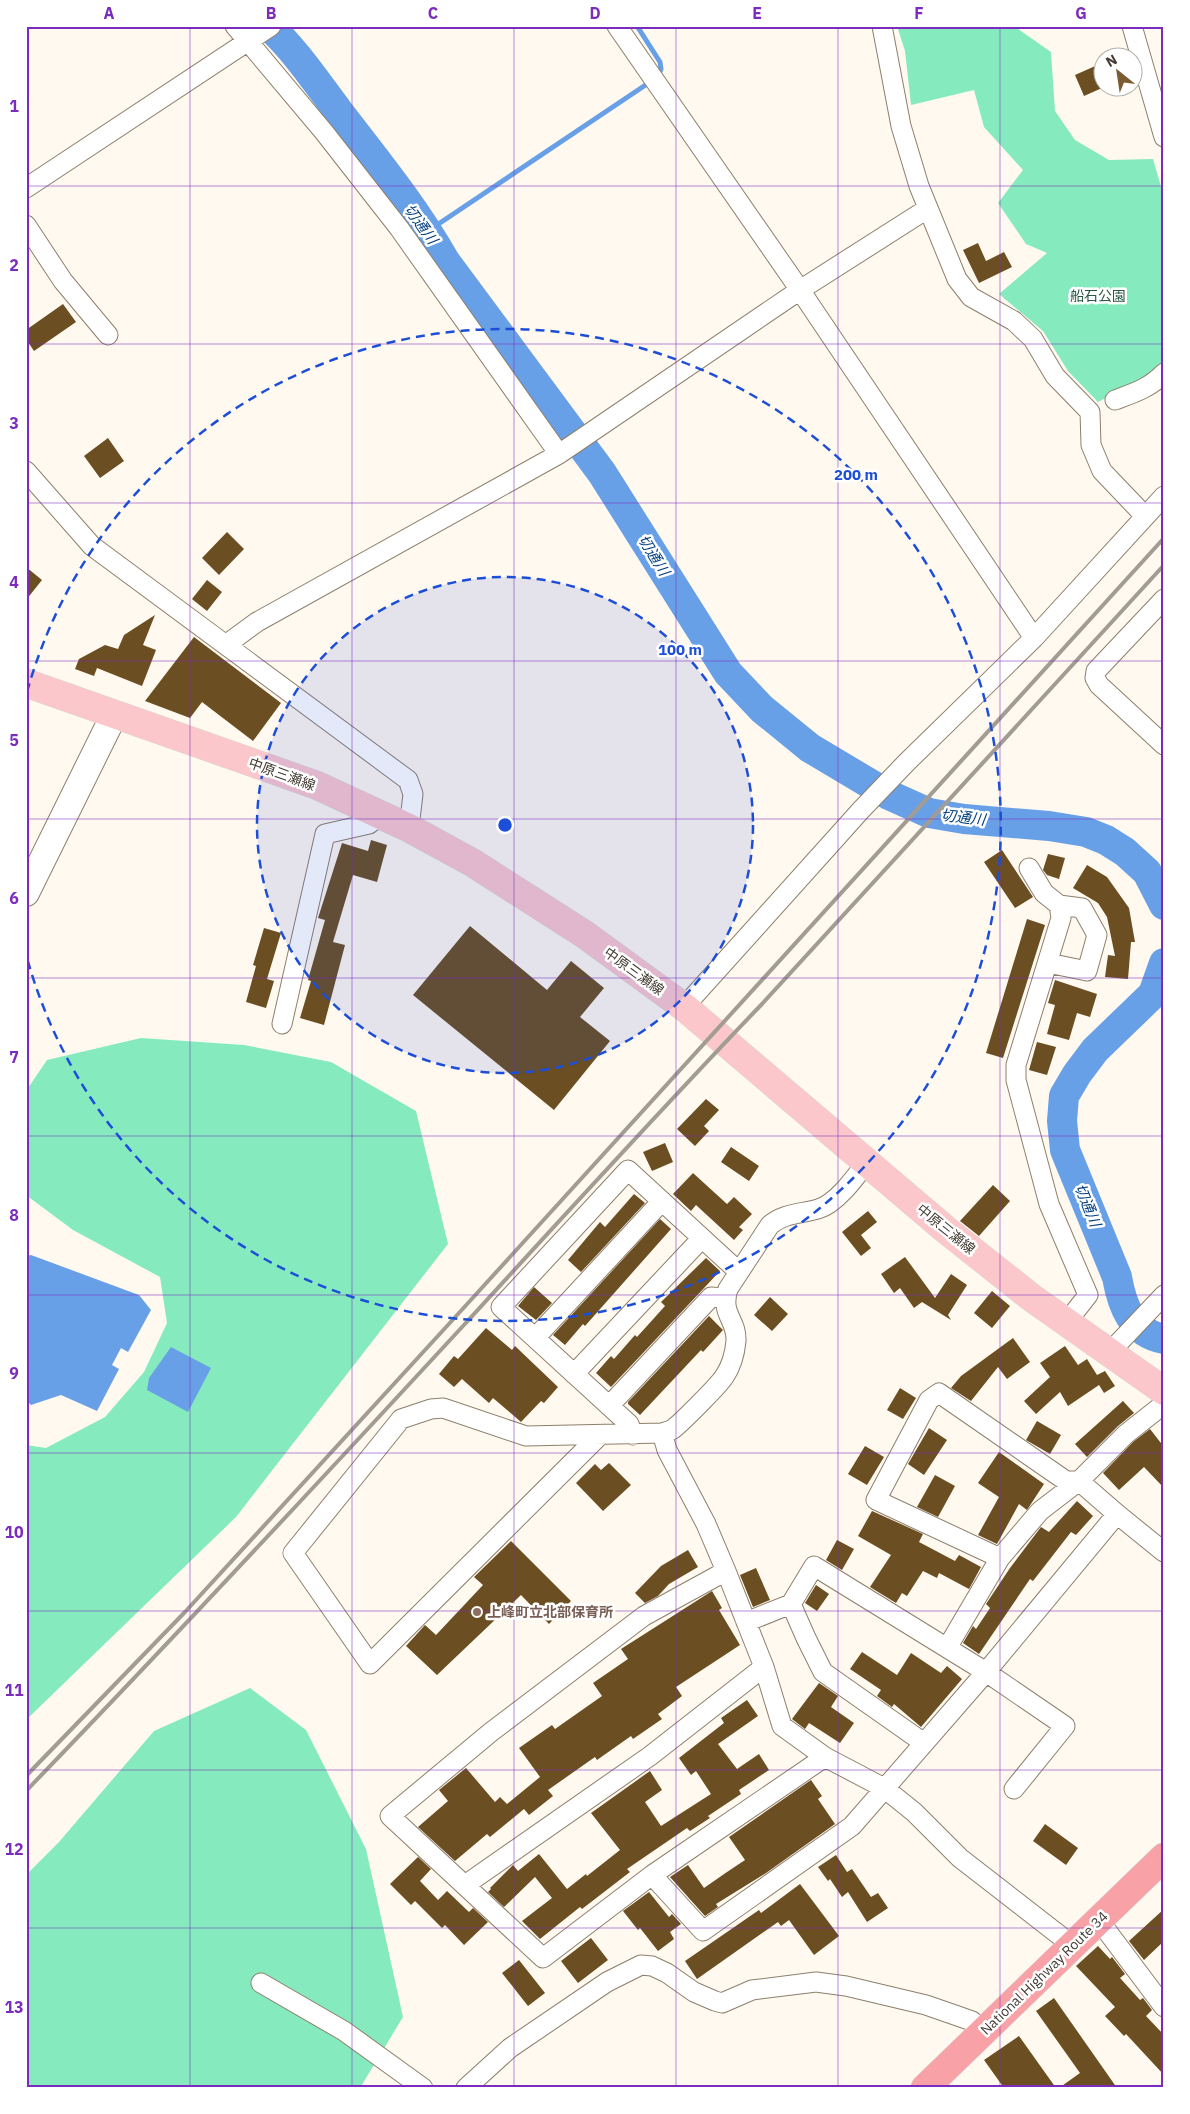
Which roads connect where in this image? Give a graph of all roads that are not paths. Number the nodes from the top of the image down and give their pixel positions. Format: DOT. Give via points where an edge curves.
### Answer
graph roads {
  1 [pos="235,26"];
  2 [pos="271,26"];
  3 [pos="617,26"];
  4 [pos="882,26"];
  5 [pos="1132,26"];
  6 [pos="247,41"];
  7 [pos="1164,136"];
  8 [pos="26,188"];
  9 [pos="927,209"];
  10 [pos="26,225"];
  11 [pos="800,290"];
  12 [pos="108,335"];
  13 [pos="1164,373"];
  14 [pos="1115,400"];
  15 [pos="559,454"];
  16 [pos="26,471"];
  17 [pos="1164,496"];
  18 [pos="1145,516"];
  19 [pos="1164,599"];
  20 [pos="1034,638"];
  21 [pos="227,644"];
  22 [pos="26,683"];
  23 [pos="114,715"];
  24 [pos="1164,745"];
  25 [pos="380,815"];
  26 [pos="409,828"];
  27 [pos="1029,868"];
  28 [pos="26,893"];
  29 [pos="1059,905"];
  30 [pos="1048,963"];
  31 [pos="684,1007"];
  32 [pos="282,1024"];
  33 [pos="866,1163"];
  34 [pos="662,1201"];
  35 [pos="702,1238"];
  36 [pos="739,1272"];
  37 [pos="725,1298"];
  38 [pos="1162,1299"];
  39 [pos="1066,1323"];
  40 [pos="535,1338"];
  41 [pos="1108,1354"];
  42 [pos="574,1374"];
  43 [pos="1164,1392"];
  44 [pos="1164,1404"];
  45 [pos="610,1406"];
  46 [pos="662,1434"];
  47 [pos="633,1435"];
  48 [pos="599,1436"];
  49 [pos="1078,1481"];
  50 [pos="1117,1514"];
  51 [pos="1164,1552"];
  52 [pos="1000,1558"];
  53 [pos="726,1571"];
  54 [pos="791,1604"];
  55 [pos="746,1622"];
  56 [pos="947,1648"];
  57 [pos="764,1667"];
  58 [pos="986,1672"];
  59 [pos="924,1743"];
  60 [pos="826,1757"];
  61 [pos="884,1788"];
  62 [pos="1014,1789"];
  63 [pos="1164,1857"];
  64 [pos="652,1875"];
  65 [pos="465,1885"];
  66 [pos="1097,1922"];
  67 [pos="1072,1945"];
  68 [pos="261,1983"];
  69 [pos="1164,2008"];
  70 [pos="983,2032"];
  71 [pos="423,2088"];
  72 [pos="466,2088"];
  73 [pos="924,2088"];
  1 -- 6 [label="street"];
  2 -- 6 [label="street"];
  3 -- 11 [label="street"];
  4 -- 9 [label="street" via="901,126"];
  5 -- 7 [label="street"];
  6 -- 8 [label="street"];
  6 -- 15 [label="street" via="400,228"];
  9 -- 11 [label="street"];
  9 -- 18 [label="street" via="962,288 971,297 1014,321 1033,339 1055,376 1090,412 1091,445 1102,471"];
  10 -- 12 [label="street" via="63,282"];
  11 -- 15 [label="street"];
  11 -- 20 [label="street"];
  13 -- 14 [label="street" via="1140,391"];
  15 -- 21 [label="street" via="257,622"];
  16 -- 21 [label="street" via="92,546"];
  17 -- 18 [label="street"];
  18 -- 20 [label="street"];
  19 -- 24 [label="street" via="1096,671 1095,678"];
  20 -- 31 [label="street" via="861,810"];
  21 -- 26 [label="street" via="408,780 413,794"];
  22 -- 23 [label="main road, 中原三瀬線"];
  23 -- 25 [label="main road, 中原三瀬線" via="316,785"];
  23 -- 28 [label="street"];
  25 -- 26 [label="main road, 中原三瀬線"];
  25 -- 32 [label="street" via="369,824 325,834"];
  26 -- 31 [label="main road, 中原三瀬線" via="473,863 584,934"];
  27 -- 29 [label="street" via="1044,893"];
  29 -- 30 [label="street" via="1061,918"];
  29 -- 30 [label="street" via="1082,908 1097,935 1087,972"];
  30 -- 39 [label="street" via="1016,1065 1016,1080 1049,1204 1088,1295"];
  31 -- 33 [label="main road, 中原三瀬線"];
  33 -- 36 [label="street" via="829,1204 777,1219 770,1225"];
  33 -- 39 [label="main road, 中原三瀬線"];
  34 -- 35 [label="street"];
  34 -- 40 [label="street"];
  34 -- 40 [label="street" via="628,1170 501,1307"];
  35 -- 36 [label="street"];
  35 -- 42 [label="street"];
  36 -- 37 [label="street"];
  37 -- 45 [label="street" via="711,1297"];
  37 -- 46 [label="street" via="736,1340 724,1377 673,1428"];
  38 -- 41 [label="street"];
  39 -- 41 [label="main road, 中原三瀬線"];
  40 -- 42 [label="street"];
  41 -- 43 [label="main road, 中原三瀬線"];
  42 -- 45 [label="street"];
  44 -- 49 [label="street" via="1126,1434"];
  45 -- 47 [label="street" via="629,1424"];
  46 -- 47 [label="street"];
  46 -- 53 [label="street"];
  47 -- 48 [label="street"];
  48 -- 48 [label="street" via="370,1664 293,1553 401,1419 430,1408 443,1408 526,1436"];
  49 -- 50 [label="street"];
  49 -- 52 [label="street" via="1040,1511"];
  49 -- 52 [label="street" via="1066,1481 939,1393 929,1400 876,1500"];
  50 -- 51 [label="street"];
  50 -- 58 [label="street"];
  52 -- 56 [label="street"];
  53 -- 55 [label="street"];
  53 -- 65 [label="street" via="644,1616 491,1732 390,1816"];
  54 -- 55 [label="street"];
  54 -- 56 [label="street" via="814,1566"];
  54 -- 59 [label="street" via="824,1672"];
  55 -- 57 [label="street"];
  56 -- 58 [label="street"];
  57 -- 60 [label="street" via="782,1726"];
  57 -- 65 [label="street" via="650,1756"];
  58 -- 59 [label="street"];
  58 -- 62 [label="street" via="1065,1726"];
  59 -- 61 [label="street"];
  60 -- 61 [label="street"];
  60 -- 64 [label="street"];
  61 -- 64 [label="street" via="852,1826 702,1930"];
  61 -- 67 [label="street" via="914,1812 960,1858"];
  63 -- 66 [label="highway, National Highway Route 34"];
  64 -- 65 [label="street" via="543,1958"];
  66 -- 67 [label="highway, National Highway Route 34"];
  66 -- 69 [label="street"];
  67 -- 70 [label="highway, National Highway Route 34"];
  68 -- 71 [label="street" via="344,2031"];
  70 -- 72 [label="street" via="972,2021 926,2005 816,1982 777,1985 752,1990 722,2003 715,2002 667,1973 641,1965 607,1982 510,2048"];
  70 -- 73 [label="highway, National Highway Route 34"];
}
